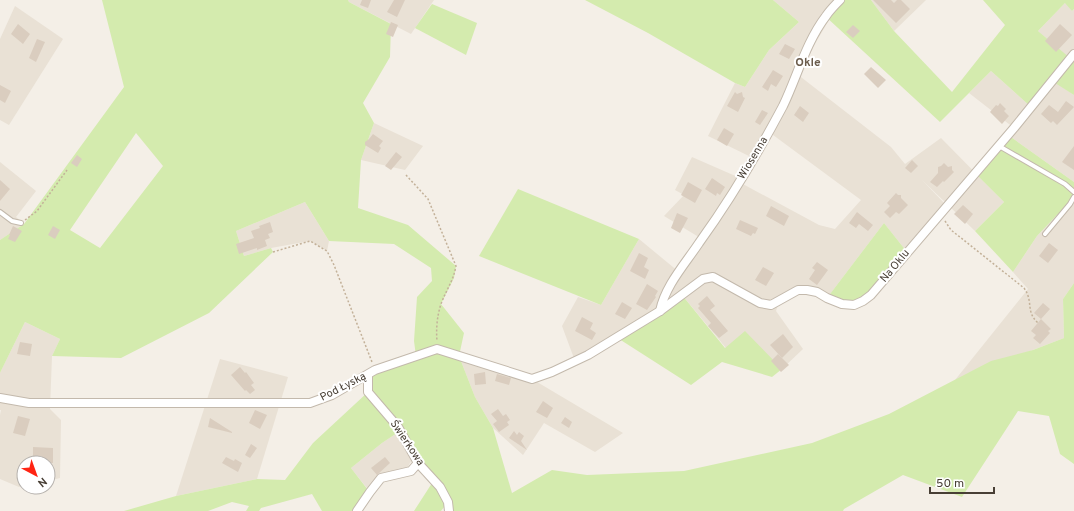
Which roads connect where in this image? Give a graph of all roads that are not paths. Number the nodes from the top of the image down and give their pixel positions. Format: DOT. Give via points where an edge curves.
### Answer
graph roads {
  1 [pos="840,0"];
  2 [pos="1074,54"];
  3 [pos="998,146"];
  4 [pos="1074,192"];
  5 [pos="1074,196"];
  6 [pos="0,212"];
  7 [pos="20,223"];
  8 [pos="1045,234"];
  9 [pos="660,311"];
  10 [pos="368,375"];
  11 [pos="0,398"];
  12 [pos="418,462"];
  13 [pos="357,511"];
  14 [pos="449,511"];
  1 -- 9 [label="street, Wiosenna" via="825,16 762,144 679,272 662,301"];
  2 -- 3 [label="street, Na Oklu"];
  3 -- 4 [label="lane" via="1065,184"];
  3 -- 9 [label="street, Na Oklu" via="871,295 854,305 842,304 807,290 798,290 771,305 760,303 713,277 702,279"];
  5 -- 8 [label="lane"];
  6 -- 7 [label="lane" via="12,222"];
  9 -- 10 [label="street, Pod Łyską" via="588,355 532,379 437,349 375,370"];
  10 -- 11 [label="street, Pod Łyską" via="332,395 310,403 29,403"];
  10 -- 12 [label="street, Świerkowa" via="368,392 398,428"];
  12 -- 13 [label="street" via="411,471 381,478"];
  12 -- 14 [label="street, Świerkowa" via="440,487 448,502"];
}
